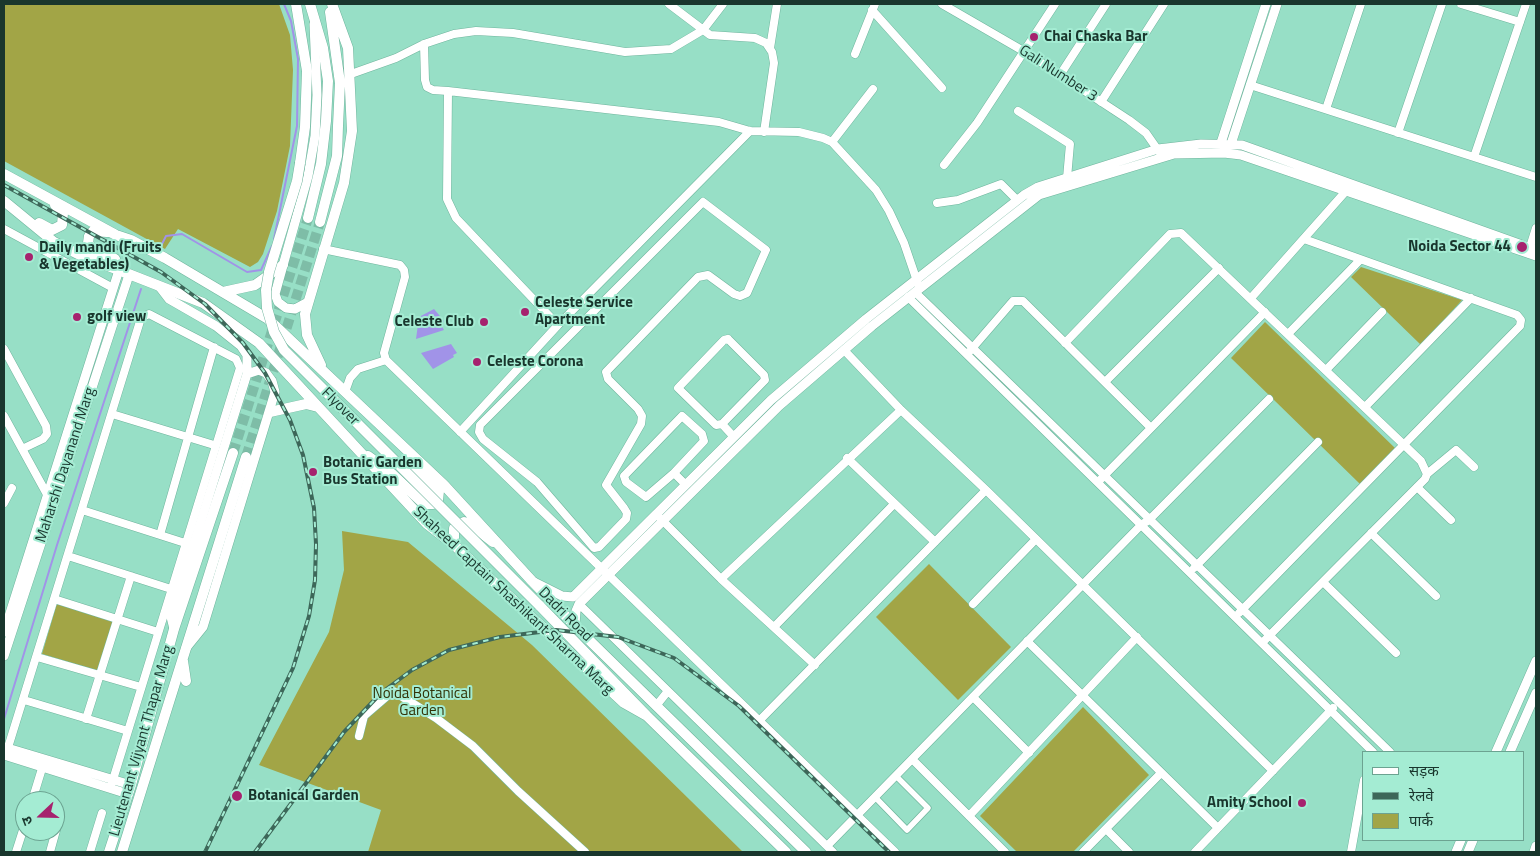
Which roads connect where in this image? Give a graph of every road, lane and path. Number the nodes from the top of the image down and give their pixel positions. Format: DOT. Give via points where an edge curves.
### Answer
graph roads {
  1 [pos="296,4"];
  2 [pos="310,4"];
  3 [pos="328,4"];
  4 [pos="332,4"];
  5 [pos="669,4"];
  6 [pos="723,4"];
  7 [pos="777,4"];
  8 [pos="942,4"];
  9 [pos="1055,4"];
  10 [pos="1106,4"];
  11 [pos="1164,4"];
  12 [pos="1266,4"];
  13 [pos="1277,4"];
  14 [pos="1361,4"];
  15 [pos="1442,4"];
  16 [pos="1461,4"];
  17 [pos="1526,4"];
  18 [pos="873,7"];
  19 [pos="314,19"];
  20 [pos="1520,22"];
  21 [pos="703,30"];
  22 [pos="424,44"];
  23 [pos="770,48"];
  24 [pos="1025,52"];
  25 [pos="855,54"];
  26 [pos="351,74"];
  27 [pos="1060,76"];
  28 [pos="1250,84"];
  29 [pos="942,88"];
  30 [pos="873,89"];
  31 [pos="448,91"];
  32 [pos="1101,102"];
  33 [pos="1326,109"];
  34 [pos="1018,110"];
  35 [pos="750,131"];
  36 [pos="764,132"];
  37 [pos="1398,132"];
  38 [pos="832,142"];
  39 [pos="1221,143"];
  40 [pos="1231,144"];
  41 [pos="1160,153"];
  42 [pos="1474,157"];
  43 [pos="944,165"];
  44 [pos="4,174"];
  45 [pos="1536,177"];
  46 [pos="1067,178"];
  47 [pos="1346,191"];
  48 [pos="44,196"];
  49 [pos="4,198"];
  50 [pos="1017,200"];
  51 [pos="4,201"];
  52 [pos="937,202"];
  53 [pos="308,218"];
  54 [pos="320,222"];
  55 [pos="1536,228"];
  56 [pos="4,229"];
  57 [pos="116,235"];
  58 [pos="1304,240"];
  59 [pos="1533,248"];
  60 [pos="323,249"];
  61 [pos="1536,256"];
  62 [pos="1359,261"];
  63 [pos="283,265"];
  64 [pos="1220,268"];
  65 [pos="119,270"];
  66 [pos="129,275"];
  67 [pos="159,286"];
  68 [pos="113,288"];
  69 [pos="915,289"];
  70 [pos="223,292"];
  71 [pos="1251,298"];
  72 [pos="1471,298"];
  73 [pos="308,302"];
  74 [pos="1265,312"];
  75 [pos="1382,312"];
  76 [pos="558,325"];
  77 [pos="1288,334"];
  78 [pos="1065,343"];
  79 [pos="214,347"];
  80 [pos="972,348"];
  81 [pos="4,349"];
  82 [pos="844,350"];
  83 [pos="966,356"];
  84 [pos="386,360"];
  85 [pos="1326,370"];
  86 [pos="247,374"];
  87 [pos="328,376"];
  88 [pos="1105,382"];
  89 [pos="345,392"];
  90 [pos="1269,399"];
  91 [pos="319,408"];
  92 [pos="1365,408"];
  93 [pos="901,410"];
  94 [pos="270,412"];
  95 [pos="112,414"];
  96 [pos="4,416"];
  97 [pos="722,424"];
  98 [pos="1151,428"];
  99 [pos="460,432"];
  100 [pos="733,436"];
  101 [pos="189,437"];
  102 [pos="1318,442"];
  103 [pos="353,444"];
  104 [pos="1404,444"];
  105 [pos="214,445"];
  106 [pos="22,449"];
  107 [pos="406,451"];
  108 [pos="233,453"];
  109 [pos="246,457"];
  110 [pos="847,458"];
  111 [pos="1474,467"];
  112 [pos="525,472"];
  113 [pos="674,473"];
  114 [pos="1427,474"];
  115 [pos="1104,477"];
  116 [pos="537,482"];
  117 [pos="1097,483"];
  118 [pos="685,484"];
  119 [pos="515,485"];
  120 [pos="1416,487"];
  121 [pos="12,488"];
  122 [pos="986,490"];
  123 [pos="46,493"];
  124 [pos="526,495"];
  125 [pos="4,502"];
  126 [pos="894,504"];
  127 [pos="53,506"];
  128 [pos="82,510"];
  129 [pos="659,516"];
  130 [pos="1150,520"];
  131 [pos="1451,520"];
  132 [pos="1140,525"];
  133 [pos="1371,533"];
  134 [pos="160,535"];
  135 [pos="1036,539"];
  136 [pos="935,542"];
  137 [pos="185,543"];
  138 [pos="454,545"];
  139 [pos="502,547"];
  140 [pos="68,556"];
  141 [pos="1196,566"];
  142 [pos="604,571"];
  143 [pos="1189,573"];
  144 [pos="131,576"];
  145 [pos="722,579"];
  146 [pos="532,581"];
  147 [pos="1323,582"];
  148 [pos="1083,584"];
  149 [pos="171,589"];
  150 [pos="1436,596"];
  151 [pos="54,599"];
  152 [pos="578,604"];
  153 [pos="974,604"];
  154 [pos="1242,610"];
  155 [pos="1235,618"];
  156 [pos="117,619"];
  157 [pos="575,625"];
  158 [pos="775,626"];
  159 [pos="174,629"];
  160 [pos="6,632"];
  161 [pos="158,632"];
  162 [pos="1269,636"];
  163 [pos="1137,637"];
  164 [pos="1028,641"];
  165 [pos="1262,643"];
  166 [pos="1396,653"];
  167 [pos="183,654"];
  168 [pos="4,656"];
  169 [pos="37,657"];
  170 [pos="1536,661"];
  171 [pos="815,664"];
  172 [pos="100,675"];
  173 [pos="186,681"];
  174 [pos="141,687"];
  175 [pos="668,691"];
  176 [pos="1536,692"];
  177 [pos="1082,695"];
  178 [pos="973,697"];
  179 [pos="24,700"];
  180 [pos="1338,703"];
  181 [pos="656,706"];
  182 [pos="1330,711"];
  183 [pos="647,716"];
  184 [pos="86,719"];
  185 [pos="759,721"];
  186 [pos="128,731"];
  187 [pos="1372,735"];
  188 [pos="359,736"];
  189 [pos="5,751"];
  190 [pos="1370,751"];
  191 [pos="1389,751"];
  192 [pos="1496,751"];
  193 [pos="1510,751"];
  194 [pos="1029,753"];
  195 [pos="912,759"];
  196 [pos="44,763"];
  197 [pos="1273,771"];
  198 [pos="1161,773"];
  199 [pos="896,776"];
  200 [pos="112,783"];
  201 [pos="130,790"];
  202 [pos="35,791"];
  203 [pos="1362,791"];
  204 [pos="875,797"];
  205 [pos="102,813"];
  206 [pos="857,815"];
  207 [pos="969,816"];
  208 [pos="1218,828"];
  209 [pos="1106,829"];
  210 [pos="1468,843"];
  211 [pos="1536,846"];
  212 [pos="575,849"];
  213 [pos="830,849"];
  214 [pos="90,852"];
  215 [pos="109,852"];
  216 [pos="122,852"];
  217 [pos="585,852"];
  218 [pos="786,852"];
  219 [pos="806,852"];
  220 [pos="895,852"];
  221 [pos="1005,852"];
  222 [pos="1084,852"];
  223 [pos="1129,852"];
  224 [pos="1195,852"];
  225 [pos="1351,852"];
  226 [pos="1456,852"];
  227 [pos="1534,852"];
  1 -- 183 [label="main road, Flyover, bridge" via="307,71 307,98 297,181 266,290 274,332 284,350"];
  2 -- 19 [label="main road"];
  3 -- 54 [label="main road" via="340,83 337,156"];
  4 -- 26 [label="main road" via="348,48"];
  5 -- 21 [label="street"];
  6 -- 21 [label="street"];
  7 -- 23 [label="street"];
  8 -- 24 [label="street, Gali Number 3"];
  9 -- 24 [label="street"];
  10 -- 27 [label="street"];
  11 -- 32 [label="street"];
  12 -- 39 [label="street"];
  13 -- 28 [label="street"];
  14 -- 33 [label="street"];
  15 -- 37 [label="street"];
  16 -- 20 [label="street"];
  17 -- 20 [label="street"];
  18 -- 25 [label="street"];
  18 -- 29 [label="street"];
  19 -- 53 [label="main road" via="328,81 321,164"];
  19 -- 63 [label="street" via="315,136 308,176"];
  20 -- 42 [label="street"];
  21 -- 22 [label="street" via="671,49 651,52 625,52 513,32 476,31"];
  21 -- 23 [label="street" via="718,37 756,38"];
  22 -- 26 [label="street"];
  22 -- 31 [label="street" via="427,87"];
  23 -- 36 [label="street" via="774,63"];
  24 -- 27 [label="street, Gali Number 3"];
  24 -- 43 [label="street"];
  26 -- 60 [label="main road" via="352,131 344,183"];
  27 -- 32 [label="street, Gali Number 3"];
  28 -- 33 [label="street"];
  28 -- 40 [label="street"];
  30 -- 38 [label="street"];
  31 -- 35 [label="street" via="719,122"];
  31 -- 76 [label="street" via="447,199 465,229"];
  32 -- 41 [label="street, Gali Number 3" via="1146,133"];
  33 -- 37 [label="street"];
  34 -- 46 [label="street" via="1070,144"];
  35 -- 36 [label="street"];
  35 -- 76 [label="street"];
  36 -- 38 [label="street" via="799,132"];
  37 -- 42 [label="street"];
  38 -- 69 [label="street" via="876,190 889,210"];
  39 -- 40 [label="street"];
  39 -- 41 [label="street"];
  40 -- 59 [label="street" via="1251,148"];
  41 -- 46 [label="street"];
  41 -- 47 [label="street" via="1241,155"];
  41 -- 69 [label="street" via="1039,195"];
  42 -- 45 [label="street"];
  44 -- 48 [label="main road"];
  46 -- 50 [label="street" via="1038,187"];
  47 -- 58 [label="street"];
  47 -- 61 [label="street"];
  48 -- 49 [label="main road" via="63,213 62,225 56,229 45,227"];
  48 -- 57 [label="main road"];
  50 -- 52 [label="street" via="1001,184 958,200"];
  50 -- 69 [label="street"];
  51 -- 65 [label="main road, Shaheed Captain Shashikant Sharma Marg" via="54,242"];
  55 -- 59 [label="street"];
  56 -- 68 [label="street"];
  57 -- 65 [label="main road" via="96,230 88,240 92,249 115,259"];
  57 -- 70 [label="main road" via="131,240"];
  58 -- 62 [label="street"];
  58 -- 71 [label="street"];
  60 -- 73 [label="main road"];
  60 -- 84 [label="street" via="400,266 404,270 406,277 384,353"];
  62 -- 72 [label="street"];
  62 -- 77 [label="street"];
  63 -- 70 [label="main road" via="255,285"];
  63 -- 73 [label="street" via="275,294 278,302 286,308 295,309"];
  64 -- 71 [label="street"];
  64 -- 78 [label="street" via="1181,232 1170,234"];
  64 -- 88 [label="street"];
  65 -- 66 [label="main road, Shaheed Captain Shashikant Sharma Marg"];
  65 -- 68 [label="street, Maharshi Dayanand Marg"];
  66 -- 67 [label="main road, Shaheed Captain Shashikant Sharma Marg"];
  66 -- 127 [label="street, Maharshi Dayanand Marg"];
  67 -- 86 [label="street" via="169,299 216,326 242,346 247,355"];
  67 -- 91 [label="main road, Shaheed Captain Shashikant Sharma Marg" via="203,303 259,343"];
  68 -- 123 [label="street, Maharshi Dayanand Marg"];
  69 -- 80 [label="street"];
  69 -- 82 [label="street"];
  69 -- 83 [label="street"];
  69 -- 100 [label="street" via="778,394"];
  70 -- 87 [label="main road" via="268,319"];
  71 -- 74 [label="street"];
  72 -- 92 [label="street"];
  72 -- 104 [label="street" via="1517,315 1521,320 1520,326"];
  73 -- 87 [label="main road" via="305,314 307,335"];
  74 -- 77 [label="street"];
  74 -- 98 [label="street"];
  75 -- 85 [label="street"];
  76 -- 99 [label="street"];
  77 -- 85 [label="street"];
  78 -- 80 [label="street" via="1018,299"];
  78 -- 88 [label="street"];
  79 -- 95 [label="street" via="145,314 141,318"];
  79 -- 101 [label="street"];
  79 -- 105 [label="street" via="236,359 240,368"];
  80 -- 83 [label="street"];
  80 -- 115 [label="street"];
  81 -- 106 [label="street" via="46,426 47,434 43,439"];
  82 -- 93 [label="street"];
  82 -- 129 [label="street"];
  83 -- 117 [label="street"];
  84 -- 89 [label="street" via="358,369 350,378"];
  84 -- 99 [label="street"];
  85 -- 92 [label="street"];
  86 -- 94 [label="street" via="260,370 272,381 275,392"];
  86 -- 159 [label="street" via="172,616"];
  87 -- 89 [label="main road, Dadri Road"];
  88 -- 98 [label="street"];
  89 -- 107 [label="main road, Dadri Road"];
  90 -- 130 [label="street"];
  91 -- 94 [label="main road" via="306,404"];
  91 -- 103 [label="main road, Shaheed Captain Shashikant Sharma Marg"];
  92 -- 104 [label="street"];
  93 -- 110 [label="street"];
  93 -- 122 [label="street"];
  94 -- 167 [label="street" via="203,627"];
  95 -- 101 [label="street"];
  95 -- 128 [label="street"];
  96 -- 106 [label="street"];
  97 -- 97 [label="street" via="712,423 678,388 728,339 765,378 764,383"];
  97 -- 100 [label="street"];
  98 -- 115 [label="street"];
  99 -- 119 [label="street"];
  100 -- 118 [label="street"];
  101 -- 105 [label="street"];
  101 -- 134 [label="street"];
  102 -- 141 [label="street"];
  103 -- 107 [label="main road" via="424,504 433,504 438,500 439,491 408,461"];
  103 -- 138 [label="main road, Shaheed Captain Shashikant Sharma Marg" via="427,524"];
  104 -- 114 [label="street" via="1421,461"];
  104 -- 154 [label="street"];
  105 -- 137 [label="street"];
  106 -- 123 [label="street"];
  107 -- 139 [label="main road, Dadri Road" via="444,484"];
  108 -- 159 [label="main road, Lieutenant Vijyant Thapar Marg"];
  109 -- 167 [label="main road, Lieutenant Vijyant Thapar Marg"];
  110 -- 126 [label="street"];
  110 -- 145 [label="street"];
  111 -- 114 [label="street" via="1456,450"];
  112 -- 116 [label="street"];
  112 -- 116 [label="street" via="483,439 480,425 702,202 766,250 746,293 734,294 708,275 698,277 606,372 608,379 642,416 641,424 607,480 609,490 627,513 621,525 594,548"];
  112 -- 119 [label="street"];
  113 -- 113 [label="street" via="646,497 626,482 624,476 682,416 702,434 704,441"];
  113 -- 118 [label="street"];
  114 -- 120 [label="street"];
  115 -- 117 [label="street"];
  115 -- 130 [label="street"];
  116 -- 124 [label="street"];
  117 -- 132 [label="street"];
  118 -- 129 [label="street"];
  119 -- 124 [label="street"];
  120 -- 131 [label="street"];
  120 -- 133 [label="street"];
  121 -- 125 [label="street"];
  122 -- 135 [label="street"];
  122 -- 136 [label="street"];
  123 -- 127 [label="street"];
  123 -- 160 [label="street, Maharshi Dayanand Marg"];
  124 -- 142 [label="street"];
  126 -- 136 [label="street"];
  126 -- 158 [label="street"];
  127 -- 160 [label="street, Maharshi Dayanand Marg"];
  128 -- 134 [label="street"];
  128 -- 140 [label="street"];
  129 -- 142 [label="street"];
  129 -- 145 [label="street"];
  130 -- 132 [label="street"];
  130 -- 141 [label="street"];
  132 -- 143 [label="street"];
  132 -- 148 [label="street"];
  133 -- 147 [label="street"];
  133 -- 150 [label="street"];
  134 -- 137 [label="street"];
  135 -- 148 [label="street"];
  135 -- 153 [label="street"];
  136 -- 171 [label="street"];
  137 -- 149 [label="street"];
  138 -- 139 [label="main road" via="454,528 464,522"];
  138 -- 183 [label="main road, Shaheed Captain Shashikant Sharma Marg" via="624,703"];
  139 -- 146 [label="main road, Dadri Road"];
  140 -- 144 [label="street"];
  140 -- 151 [label="street"];
  141 -- 143 [label="street"];
  141 -- 154 [label="street"];
  142 -- 146 [label="street" via="571,598"];
  142 -- 152 [label="street"];
  142 -- 185 [label="street"];
  143 -- 155 [label="street"];
  144 -- 149 [label="street"];
  144 -- 156 [label="street"];
  145 -- 158 [label="street"];
  146 -- 157 [label="main road, Dadri Road"];
  147 -- 162 [label="street"];
  147 -- 166 [label="street"];
  148 -- 163 [label="street"];
  148 -- 164 [label="street"];
  149 -- 161 [label="street"];
  151 -- 156 [label="street"];
  151 -- 169 [label="street"];
  152 -- 157 [label="street"];
  152 -- 175 [label="street"];
  154 -- 155 [label="street"];
  154 -- 162 [label="street"];
  155 -- 165 [label="street"];
  156 -- 161 [label="street"];
  156 -- 172 [label="street"];
  157 -- 181 [label="main road, Dadri Road"];
  158 -- 171 [label="street"];
  159 -- 201 [label="main road, Lieutenant Vijyant Thapar Marg"];
  160 -- 168 [label="street, Maharshi Dayanand Marg"];
  161 -- 174 [label="street"];
  162 -- 165 [label="street"];
  162 -- 180 [label="street"];
  163 -- 177 [label="street"];
  163 -- 197 [label="street"];
  164 -- 177 [label="street"];
  164 -- 178 [label="street"];
  165 -- 182 [label="street"];
  167 -- 173 [label="main road"];
  167 -- 216 [label="main road, Lieutenant Vijyant Thapar Marg"];
  169 -- 172 [label="street"];
  169 -- 179 [label="street"];
  170 -- 192 [label="street"];
  171 -- 185 [label="street"];
  172 -- 174 [label="street"];
  172 -- 184 [label="street"];
  174 -- 186 [label="street"];
  175 -- 181 [label="street"];
  175 -- 213 [label="street"];
  176 -- 193 [label="street"];
  177 -- 194 [label="street"];
  177 -- 198 [label="street"];
  178 -- 194 [label="street"];
  178 -- 195 [label="street"];
  179 -- 184 [label="street"];
  179 -- 189 [label="street"];
  180 -- 182 [label="street"];
  180 -- 187 [label="street"];
  181 -- 219 [label="main road, Dadri Road"];
  182 -- 190 [label="street"];
  182 -- 197 [label="street"];
  183 -- 218 [label="main road"];
  184 -- 186 [label="street"];
  185 -- 206 [label="street"];
  186 -- 200 [label="street"];
  187 -- 190 [label="street"];
  187 -- 191 [label="street"];
  188 -- 212 [label="street" via="364,716 393,691 473,746"];
  189 -- 196 [label="street"];
  194 -- 207 [label="street"];
  195 -- 199 [label="street"];
  195 -- 207 [label="street"];
  196 -- 200 [label="street"];
  196 -- 202 [label="street"];
  197 -- 208 [label="street"];
  198 -- 208 [label="street"];
  198 -- 209 [label="street"];
  199 -- 204 [label="street"];
  199 -- 204 [label="street" via="928,808 907,830"];
  200 -- 201 [label="street"];
  201 -- 215 [label="main road, Lieutenant Vijyant Thapar Marg"];
  203 -- 225 [label="street"];
  204 -- 206 [label="street"];
  205 -- 214 [label="street"];
  206 -- 213 [label="street"];
  206 -- 220 [label="street"];
  207 -- 221 [label="street"];
  208 -- 224 [label="street"];
  209 -- 222 [label="street"];
  209 -- 223 [label="street"];
  210 -- 226 [label="street"];
  211 -- 227 [label="street"];
  212 -- 217 [label="street"];
}
